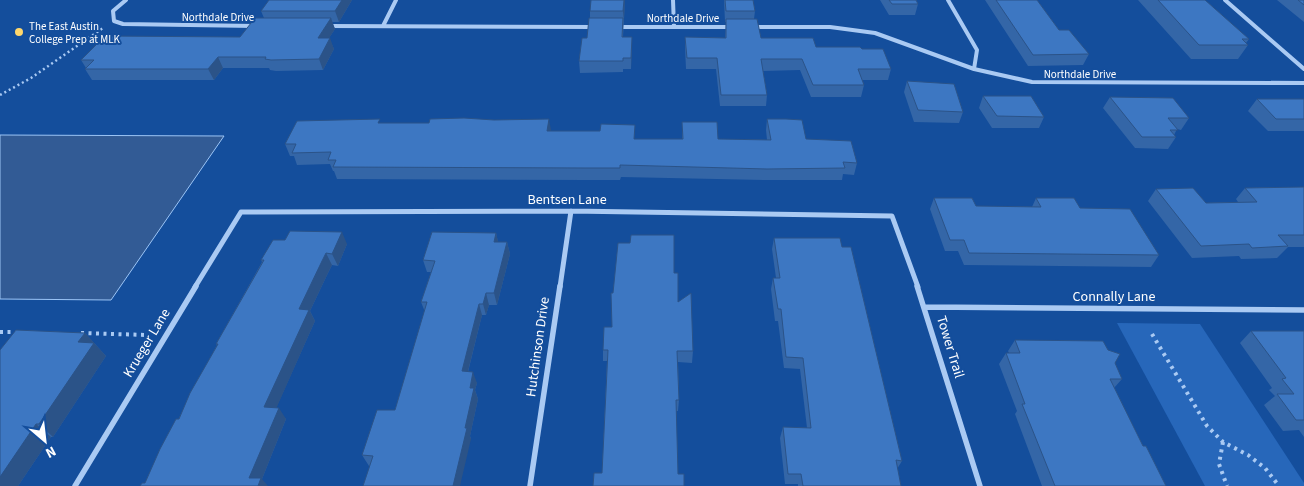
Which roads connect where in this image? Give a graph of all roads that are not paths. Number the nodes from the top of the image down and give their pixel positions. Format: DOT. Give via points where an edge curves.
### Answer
graph roads {
  1 [pos="126,0"];
  2 [pos="396,0"];
  3 [pos="672,0"];
  4 [pos="948,0"];
  5 [pos="1226,0"];
  6 [pos="264,26"];
  7 [pos="323,26"];
  8 [pos="383,26"];
  9 [pos="596,27"];
  10 [pos="615,27"];
  11 [pos="674,27"];
  12 [pos="742,27"];
  13 [pos="752,27"];
  14 [pos="1304,69"];
  15 [pos="974,70"];
  16 [pos="1304,83"];
  17 [pos="571,211"];
  18 [pos="241,212"];
  19 [pos="892,216"];
  20 [pos="925,307"];
  21 [pos="1304,310"];
  22 [pos="75,486"];
  23 [pos="530,486"];
  24 [pos="980,486"];
  1 -- 6 [label="street, Northdale Drive" via="113,12 114,21 135,25"];
  2 -- 8 [label="street"];
  3 -- 11 [label="street"];
  4 -- 15 [label="street" via="977,50"];
  5 -- 14 [label="street"];
  7 -- 8 [label="street"];
  8 -- 9 [label="street"];
  10 -- 11 [label="street, Northdale Drive"];
  11 -- 12 [label="street, Northdale Drive"];
  13 -- 15 [label="street, Northdale Drive" via="820,26 875,33"];
  15 -- 16 [label="street, Northdale Drive" via="1004,79 1032,82"];
  17 -- 18 [label="street, Bentsen Lane"];
  17 -- 19 [label="street, Bentsen Lane"];
  17 -- 23 [label="street, Hutchinson Drive"];
  18 -- 22 [label="street, Krueger Lane"];
  19 -- 20 [label="street, Tower Trail"];
  20 -- 21 [label="street, Connally Lane"];
  20 -- 24 [label="street, Tower Trail"];
}
